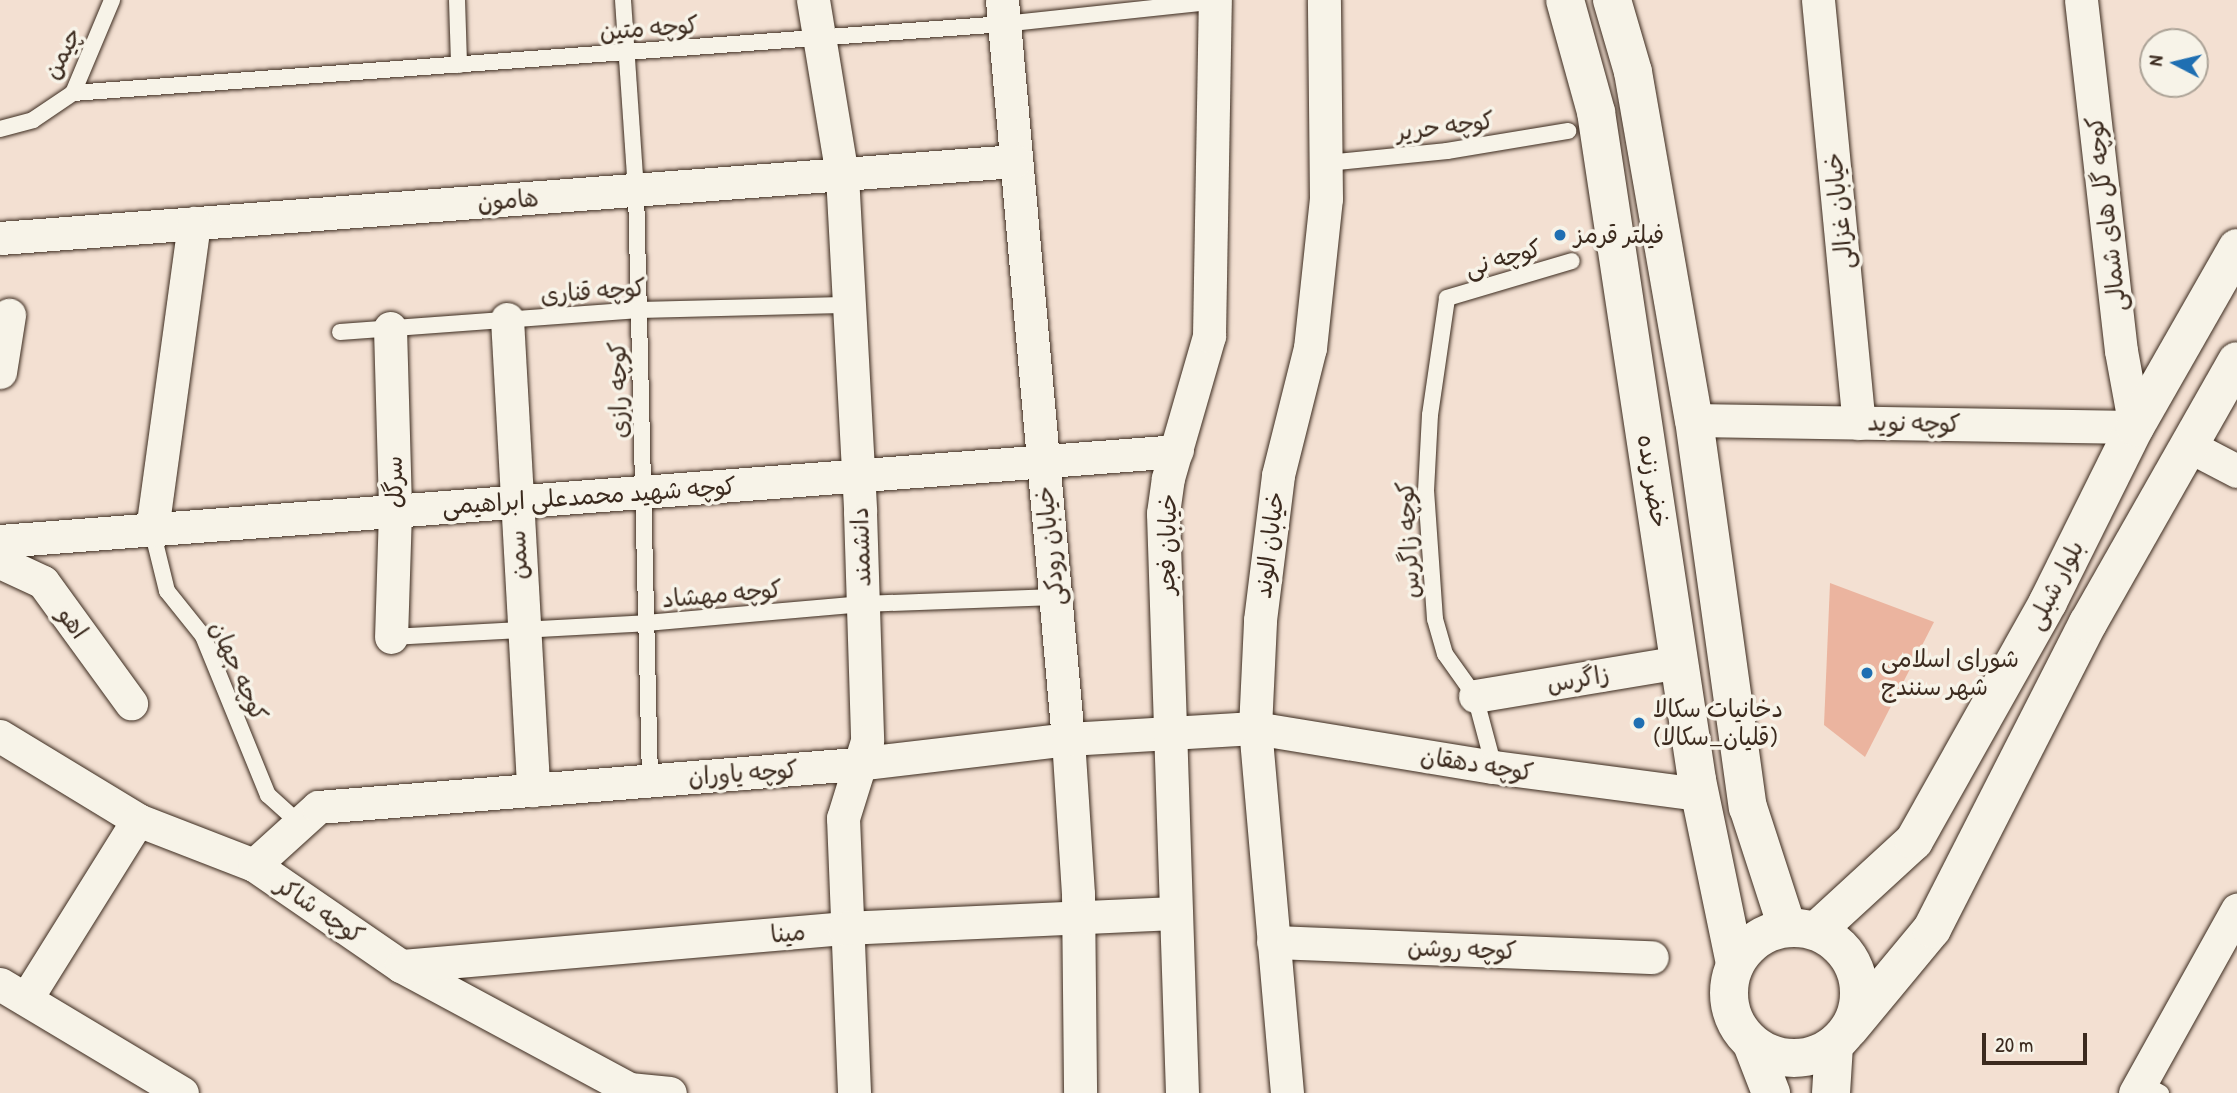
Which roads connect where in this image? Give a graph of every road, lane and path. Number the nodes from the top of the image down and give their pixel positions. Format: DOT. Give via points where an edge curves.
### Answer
graph roads {
  1 [pos="112,0"];
  2 [pos="457,0"];
  3 [pos="623,0"];
  4 [pos="813,0"];
  5 [pos="1215,0"];
  6 [pos="1228,0"];
  7 [pos="1324,0"];
  8 [pos="1565,0"];
  9 [pos="1612,0"];
  10 [pos="1818,0"];
  11 [pos="2081,0"];
  12 [pos="1003,12"];
  13 [pos="821,38"];
  14 [pos="627,53"];
  15 [pos="459,65"];
  16 [pos="73,93"];
  17 [pos="0,128"];
  18 [pos="1568,131"];
  19 [pos="1015,161"];
  20 [pos="1327,163"];
  21 [pos="842,175"];
  22 [pos="636,190"];
  23 [pos="194,223"];
  24 [pos="0,237"];
  25 [pos="2237,248"];
  26 [pos="1572,261"];
  27 [pos="1447,298"];
  28 [pos="849,305"];
  29 [pos="639,310"];
  30 [pos="507,319"];
  31 [pos="390,328"];
  32 [pos="340,332"];
  33 [pos="2237,361"];
  34 [pos="1694,420"];
  35 [pos="1859,423"];
  36 [pos="2135,427"];
  37 [pos="2189,446"];
  38 [pos="1177,451"];
  39 [pos="1041,462"];
  40 [pos="2237,471"];
  41 [pos="858,476"];
  42 [pos="643,492"];
  43 [pos="515,502"];
  44 [pos="394,511"];
  45 [pos="152,530"];
  46 [pos="0,541"];
  47 [pos="0,562"];
  48 [pos="1056,597"];
  49 [pos="863,604"];
  50 [pos="646,623"];
  51 [pos="522,630"];
  52 [pos="391,637"];
  53 [pos="1680,662"];
  54 [pos="1475,696"];
  55 [pos="131,703"];
  56 [pos="1255,728"];
  57 [pos="1171,734"];
  58 [pos="0,736"];
  59 [pos="1068,739"];
  60 [pos="856,764"];
  61 [pos="1494,767"];
  62 [pos="650,780"];
  63 [pos="533,790"];
  64 [pos="1700,794"];
  65 [pos="138,820"];
  66 [pos="299,823"];
  67 [pos="254,865"];
  68 [pos="2237,910"];
  69 [pos="1175,913"];
  70 [pos="1078,921"];
  71 [pos="844,928"];
  72 [pos="1802,929"];
  73 [pos="1273,942"];
  74 [pos="1652,957"];
  75 [pos="1735,964"];
  76 [pos="401,966"];
  77 [pos="13,992"];
  78 [pos="1841,1037"];
  79 [pos="1752,1044"];
  80 [pos="2145,1089"];
  81 [pos="633,1091"];
  82 [pos="182,1093"];
  83 [pos="670,1093"];
  84 [pos="854,1093"];
  85 [pos="1080,1093"];
  86 [pos="1182,1093"];
  87 [pos="1287,1093"];
  88 [pos="1771,1093"];
  89 [pos="1830,1093"];
  1 -- 16 [label="lane, چیمن"];
  2 -- 15 [label="lane"];
  3 -- 14 [label="lane, کوچه رازی"];
  4 -- 13 [label="street, دانشمند"];
  5 -- 6 [label="lane, کوچه متین"];
  5 -- 12 [label="lane, کوچه متین"];
  5 -- 38 [label="street, خیابان فجر" via="1209,336"];
  7 -- 20 [label="street, خیابان الوند"];
  8 -- 53 [label="street, خضر زنده" via="1596,112"];
  9 -- 34 [label="street, خضر زنده" via="1633,72"];
  10 -- 35 [label="street, خیابان غزالی"];
  11 -- 36 [label="street, کوچه گل های شمالی" via="2121,351"];
  12 -- 13 [label="lane, کوچه متین"];
  12 -- 19 [label="street, خیابان رودکی"];
  13 -- 14 [label="lane, کوچه متین"];
  13 -- 21 [label="street, دانشمند"];
  14 -- 15 [label="lane, کوچه متین"];
  14 -- 22 [label="lane, کوچه رازی"];
  15 -- 16 [label="lane, کوچه متین"];
  16 -- 17 [label="lane, چیمن" via="33,120"];
  18 -- 20 [label="lane, کوچه حریر" via="1447,151"];
  19 -- 21 [label="street, هامون"];
  19 -- 39 [label="street, خیابان رودکی"];
  20 -- 56 [label="street, خیابان الوند" via="1310,348 1278,475 1261,620"];
  21 -- 22 [label="street, هامون"];
  21 -- 28 [label="street, دانشمند"];
  22 -- 23 [label="street, هامون"];
  22 -- 29 [label="lane, کوچه رازی"];
  23 -- 24 [label="street, هامون"];
  23 -- 45 [label="street"];
  25 -- 36 [label="street, بلوار شبلی"];
  26 -- 27 [label="lane, کوچه نی"];
  27 -- 54 [label="lane, کوچه زاگرس" via="1430,415 1429,555 1435,619 1445,654"];
  28 -- 29 [label="lane, کوچه قناری"];
  28 -- 41 [label="street, دانشمند"];
  29 -- 30 [label="lane, کوچه قناری"];
  29 -- 42 [label="lane, کوچه رازی"];
  30 -- 31 [label="lane, کوچه قناری"];
  30 -- 43 [label="street, سمن"];
  31 -- 32 [label="lane, کوچه قناری"];
  31 -- 44 [label="street, سرگل"];
  33 -- 37 [label="street, بلوار شبلی"];
  34 -- 35 [label="street, کوچه نوید"];
  34 -- 72 [label="street, خضر زنده" via="1748,807"];
  35 -- 36 [label="street, کوچه نوید"];
  36 -- 37 [label="street"];
  36 -- 72 [label="street, بلوار شبلی" via="2048,602 1914,841"];
  37 -- 40 [label="street"];
  37 -- 78 [label="street, بلوار شبلی" via="2088,623 1933,929"];
  38 -- 39 [label="street, کوچه شهید محمدعلی ابراهیمی"];
  38 -- 57 [label="street, خیابان فجر" via="1163,513"];
  39 -- 41 [label="street, کوچه شهید محمدعلی ابراهیمی"];
  39 -- 48 [label="street, خیابان رودکی"];
  41 -- 42 [label="street, کوچه شهید محمدعلی ابراهیمی"];
  41 -- 49 [label="street, دانشمند"];
  42 -- 43 [label="street, کوچه شهید محمدعلی ابراهیمی"];
  42 -- 50 [label="lane, کوچه رازی"];
  43 -- 44 [label="street, کوچه شهید محمدعلی ابراهیمی"];
  43 -- 51 [label="street, سمن"];
  44 -- 45 [label="street, کوچه شهید محمدعلی ابراهیمی"];
  44 -- 52 [label="street, سرگل"];
  45 -- 46 [label="street, کوچه شهید محمدعلی ابراهیمی"];
  45 -- 66 [label="lane, کوچه جهان" via="167,591 203,636 268,795"];
  47 -- 55 [label="street, اهو" via="43,582"];
  48 -- 49 [label="lane, کوچه مهشاد"];
  48 -- 59 [label="street, خیابان رودکی"];
  49 -- 50 [label="lane, کوچه مهشاد"];
  49 -- 60 [label="street, دانشمند" via="867,741"];
  50 -- 51 [label="lane, کوچه مهشاد"];
  50 -- 62 [label="lane, کوچه رازی"];
  51 -- 52 [label="lane, کوچه مهشاد"];
  51 -- 63 [label="street, سمن"];
  53 -- 54 [label="street, زاگرس"];
  53 -- 64 [label="street, خضر زنده"];
  54 -- 61 [label="lane, کوچه زاگرس"];
  56 -- 57 [label="street, کوچه یاوران"];
  56 -- 61 [label="street, کوچه دهقان"];
  56 -- 73 [label="street, خیابان الوند"];
  57 -- 59 [label="street, کوچه یاوران"];
  57 -- 69 [label="street, خیابان فجر"];
  58 -- 65 [label="street, کوچه شاکر"];
  59 -- 60 [label="street, کوچه یاوران"];
  59 -- 70 [label="street, خیابان رودکی"];
  60 -- 62 [label="street, کوچه یاوران"];
  60 -- 71 [label="street, دانشمند" via="843,818"];
  61 -- 64 [label="street, کوچه دهقان"];
  62 -- 63 [label="street, کوچه یاوران"];
  63 -- 66 [label="street, کوچه یاوران" via="318,807"];
  64 -- 75 [label="street, خضر زنده"];
  65 -- 67 [label="street, کوچه شاکر"];
  65 -- 77 [label="street"];
  66 -- 67 [label="street, کوچه یاوران"];
  67 -- 76 [label="street, کوچه شاکر"];
  68 -- 80 [label="street"];
  69 -- 70 [label="street, مینا"];
  69 -- 86 [label="street, خیابان فجر"];
  70 -- 71 [label="street, مینا"];
  70 -- 85 [label="street, خیابان رودکی"];
  71 -- 76 [label="street, مینا"];
  71 -- 84 [label="street, دانشمند"];
  72 -- 75 [label="street" via="1757,939"];
  72 -- 78 [label="street" via="1840,947 1856,972 1859,991"];
  73 -- 74 [label="street, کوچه روشن"];
  73 -- 87 [label="street, خیابان الوند"];
  75 -- 79 [label="street" via="1729,985 1730,1007 1738,1028"];
  76 -- 81 [label="street, کوچه شاکر"];
  77 -- 82 [label="street"];
  78 -- 79 [label="street" via="1815,1055 1793,1059"];
  78 -- 89 [label="street"];
  79 -- 88 [label="street"];
  81 -- 83 [label="street"];
}
